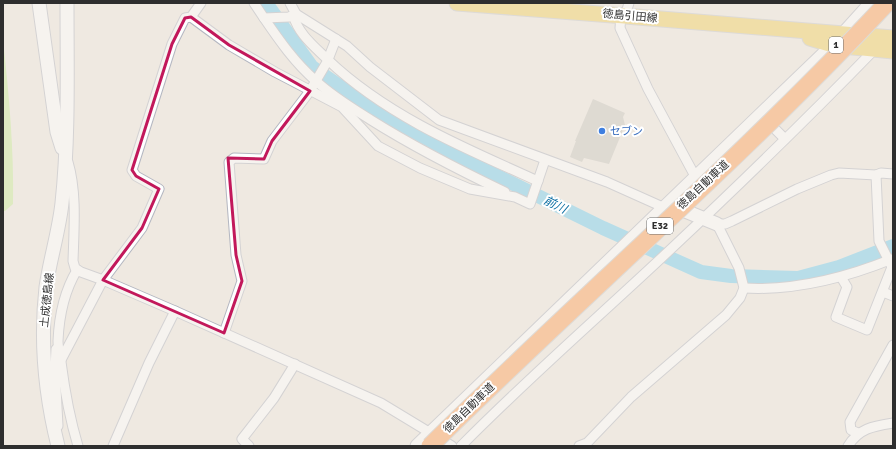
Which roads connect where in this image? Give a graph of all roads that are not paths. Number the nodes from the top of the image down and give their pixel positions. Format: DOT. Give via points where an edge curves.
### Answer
graph roads {
  1 [pos="39,3"];
  2 [pos="67,3"];
  3 [pos="201,3"];
  4 [pos="254,3"];
  5 [pos="290,3"];
  6 [pos="457,3"];
  7 [pos="871,3"];
  8 [pos="887,3"];
  9 [pos="625,11"];
  10 [pos="293,15"];
  11 [pos="191,18"];
  12 [pos="265,18"];
  13 [pos="890,35"];
  14 [pos="336,38"];
  15 [pos="838,39"];
  16 [pos="875,49"];
  17 [pos="893,51"];
  18 [pos="327,61"];
  19 [pos="316,80"];
  20 [pos="310,91"];
  21 [pos="761,115"];
  22 [pos="785,139"];
  23 [pos="66,154"];
  24 [pos="545,160"];
  25 [pos="893,174"];
  26 [pos="876,175"];
  27 [pos="696,178"];
  28 [pos="537,182"];
  29 [pos="515,197"];
  30 [pos="667,206"];
  31 [pos="703,219"];
  32 [pos="717,224"];
  33 [pos="889,259"];
  34 [pos="77,270"];
  35 [pos="841,277"];
  36 [pos="103,280"];
  37 [pos="743,287"];
  38 [pos="883,292"];
  39 [pos="893,296"];
  40 [pos="175,311"];
  41 [pos="224,333"];
  42 [pos="58,342"];
  43 [pos="893,346"];
  44 [pos="61,360"];
  45 [pos="295,364"];
  46 [pos="893,423"];
  47 [pos="858,433"];
  48 [pos="430,439"];
  49 [pos="57,443"];
  50 [pos="78,446"];
  51 [pos="113,446"];
  52 [pos="249,446"];
  53 [pos="417,446"];
  54 [pos="452,446"];
  55 [pos="461,446"];
  56 [pos="579,446"];
  57 [pos="848,446"];
  1 -- 23 [label="street, 土成徳島線" via="57,132"];
  2 -- 23 [label="street, 土成徳島線"];
  3 -- 11 [label="street"];
  4 -- 12 [label="street"];
  5 -- 10 [label="street"];
  6 -- 9 [label="main road, 徳島引田線 / 1"];
  7 -- 15 [label="street"];
  8 -- 48 [label="highway, 徳島自動車道 / E32, bridge" via="724,166"];
  9 -- 15 [label="main road, 徳島引田線 / 1" via="780,28"];
  9 -- 27 [label="street" via="620,28 648,89"];
  10 -- 12 [label="street"];
  10 -- 14 [label="street"];
  10 -- 18 [label="street" via="305,38"];
  11 -- 20 [label="street" via="230,45"];
  11 -- 36 [label="street" via="185,18 172,44 132,170 136,176 159,189 142,228"];
  12 -- 19 [label="street" via="279,41"];
  13 -- 15 [label="main road, 徳島引田線 / 1"];
  14 -- 18 [label="street"];
  14 -- 24 [label="street" via="439,120"];
  15 -- 16 [label="main road, 徳島引田線 / 1"];
  15 -- 21 [label="street"];
  16 -- 17 [label="main road, 徳島引田線 / 1"];
  16 -- 22 [label="street"];
  18 -- 19 [label="street"];
  18 -- 28 [label="street" via="358,86 419,125"];
  19 -- 20 [label="street"];
  19 -- 29 [label="street" via="334,96 393,134"];
  20 -- 29 [label="street" via="342,108 378,146 420,168 470,189"];
  20 -- 41 [label="street" via="272,141 264,159 234,158 228,162 236,255 242,281"];
  21 -- 22 [label="street"];
  21 -- 27 [label="street"];
  22 -- 31 [label="street"];
  23 -- 34 [label="street" via="72,174 73,265"];
  23 -- 49 [label="street, 土成徳島線" via="62,204 46,285 44,317 46,382"];
  24 -- 28 [label="street"];
  24 -- 30 [label="street"];
  25 -- 26 [label="street"];
  26 -- 32 [label="street" via="831,175 732,221"];
  26 -- 33 [label="street" via="879,241"];
  27 -- 30 [label="street"];
  28 -- 29 [label="street" via="530,203"];
  30 -- 31 [label="street"];
  30 -- 48 [label="street"];
  31 -- 32 [label="street"];
  31 -- 55 [label="street" via="523,385"];
  32 -- 37 [label="street" via="738,268"];
  33 -- 35 [label="street"];
  33 -- 38 [label="street" via="892,267"];
  34 -- 36 [label="street"];
  34 -- 42 [label="street" via="68,287 60,318"];
  35 -- 37 [label="street" via="782,288"];
  35 -- 38 [label="street" via="847,287 836,317 868,330"];
  36 -- 40 [label="street"];
  36 -- 44 [label="street"];
  37 -- 56 [label="street" via="740,298 726,314 631,397 587,443"];
  38 -- 39 [label="street"];
  40 -- 41 [label="street"];
  40 -- 51 [label="street"];
  41 -- 45 [label="street"];
  42 -- 44 [label="street"];
  42 -- 49 [label="street" via="55,360"];
  43 -- 47 [label="street" via="850,422 851,430"];
  44 -- 50 [label="street" via="67,409"];
  45 -- 48 [label="street" via="381,402"];
  45 -- 52 [label="street" via="274,398 242,440"];
  46 -- 47 [label="street" via="867,428"];
  47 -- 57 [label="street"];
  48 -- 53 [label="street"];
  48 -- 54 [label="street"];
}
